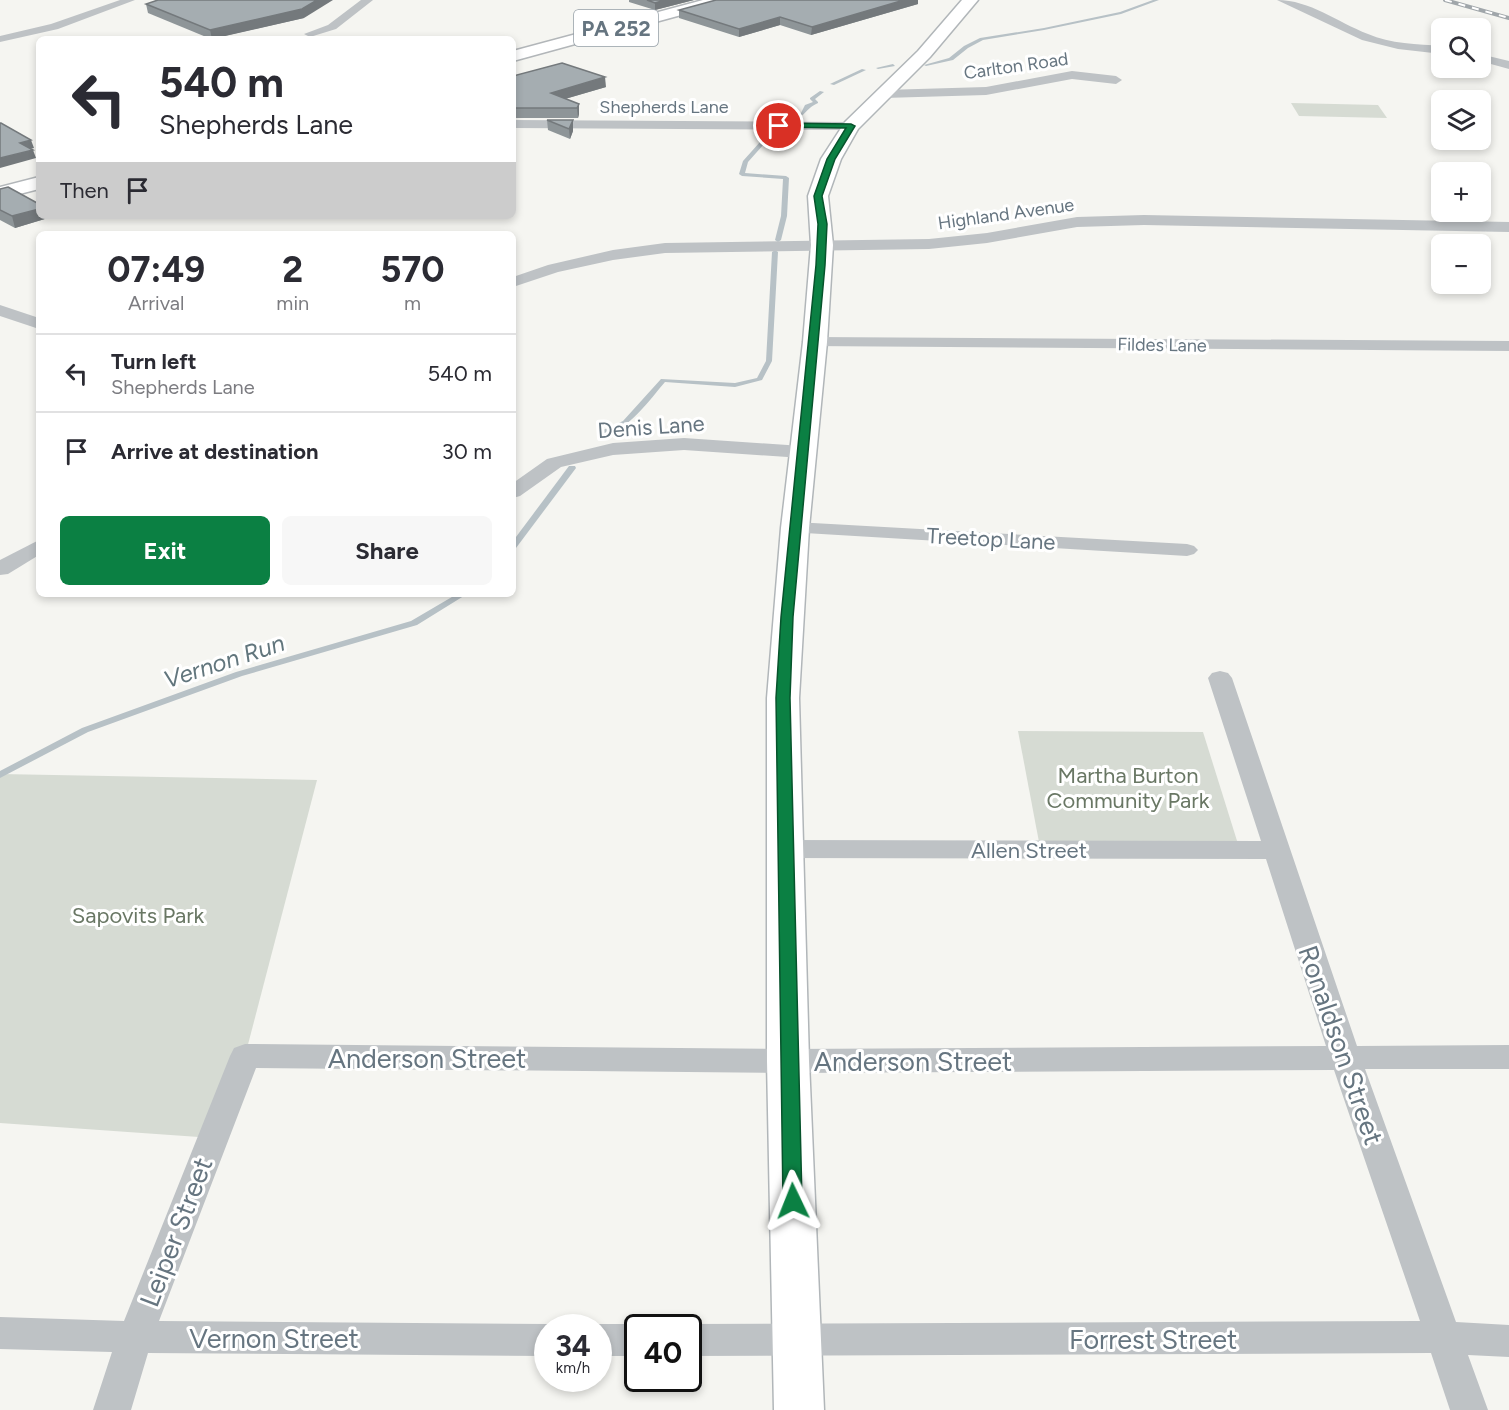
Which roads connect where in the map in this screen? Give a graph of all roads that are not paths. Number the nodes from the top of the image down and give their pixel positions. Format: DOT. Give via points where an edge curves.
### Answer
graph roads {
  1 [pos="130,0"];
  2 [pos="368,0"];
  3 [pos="720,0"];
  4 [pos="970,0"];
  5 [pos="1282,0"];
  6 [pos="310,34"];
  7 [pos="0,39"];
  8 [pos="1431,49"];
  9 [pos="516,55"];
  10 [pos="1491,60"];
  11 [pos="1509,65"];
  12 [pos="1116,80"];
  13 [pos="884,94"];
  14 [pos="516,124"];
  15 [pos="851,126"];
  16 [pos="36,184"];
  17 [pos="0,193"];
  18 [pos="1509,227"];
  19 [pos="822,245"];
  20 [pos="516,281"];
  21 [pos="0,310"];
  22 [pos="36,323"];
  23 [pos="814,342"];
  24 [pos="1509,346"];
  25 [pos="802,452"];
  26 [pos="516,490"];
  27 [pos="795,528"];
  28 [pos="36,548"];
  29 [pos="1187,550"];
  30 [pos="0,569"];
  31 [pos="1220,678"];
  32 [pos="784,849"];
  33 [pos="1275,850"];
  34 [pos="245,1056"];
  35 [pos="1509,1057"];
  36 [pos="1346,1060"];
  37 [pos="788,1061"];
  38 [pos="0,1333"];
  39 [pos="135,1337"];
  40 [pos="1442,1337"];
  41 [pos="534,1340"];
  42 [pos="702,1341"];
  43 [pos="798,1341"];
  44 [pos="1509,1341"];
  45 [pos="112,1410"];
  46 [pos="799,1410"];
  47 [pos="1469,1410"];
  1 -- 7 [label="street" via="54,27"];
  2 -- 6 [label="street" via="332,27"];
  3 -- 9 [label="street, PA 252"];
  4 -- 13 [label="street"];
  5 -- 8 [label="street" via="1366,38"];
  10 -- 11 [label="street"];
  12 -- 13 [label="street, Carlton Road" via="1072,75 986,91"];
  13 -- 15 [label="street"];
  14 -- 15 [label="street, Shepherds Lane"];
  15 -- 19 [label="street" via="831,159 818,196"];
  16 -- 17 [label="street"];
  18 -- 19 [label="street, Highland Avenue" via="1077,222 929,244"];
  19 -- 20 [label="street, Highland Avenue" via="654,249 554,268"];
  19 -- 23 [label="street"];
  21 -- 22 [label="street"];
  23 -- 24 [label="street, Fildes Lane"];
  23 -- 25 [label="street"];
  25 -- 26 [label="street, Denis Lane" via="684,444 613,449 554,463"];
  25 -- 27 [label="street"];
  27 -- 29 [label="street, Treetop Lane"];
  27 -- 32 [label="street" via="783,698"];
  28 -- 30 [label="street"];
  31 -- 33 [label="street, Ronaldson Street"];
  32 -- 33 [label="street, Allen Street"];
  32 -- 37 [label="street"];
  33 -- 36 [label="street, Ronaldson Street"];
  34 -- 37 [label="street, Anderson Street"];
  34 -- 39 [label="street, Leiper Street"];
  35 -- 36 [label="street, Anderson Street"];
  36 -- 37 [label="street, Anderson Street"];
  36 -- 40 [label="street, Ronaldson Street"];
  37 -- 43 [label="street"];
  38 -- 39 [label="street, Vernon Street"];
  39 -- 41 [label="street, Vernon Street"];
  39 -- 45 [label="street, Leiper Street"];
  40 -- 43 [label="street, Forrest Street"];
  40 -- 44 [label="street, Forrest Street"];
  40 -- 47 [label="street, Ronaldson Street"];
  42 -- 43 [label="street"];
  43 -- 46 [label="street"];
}
